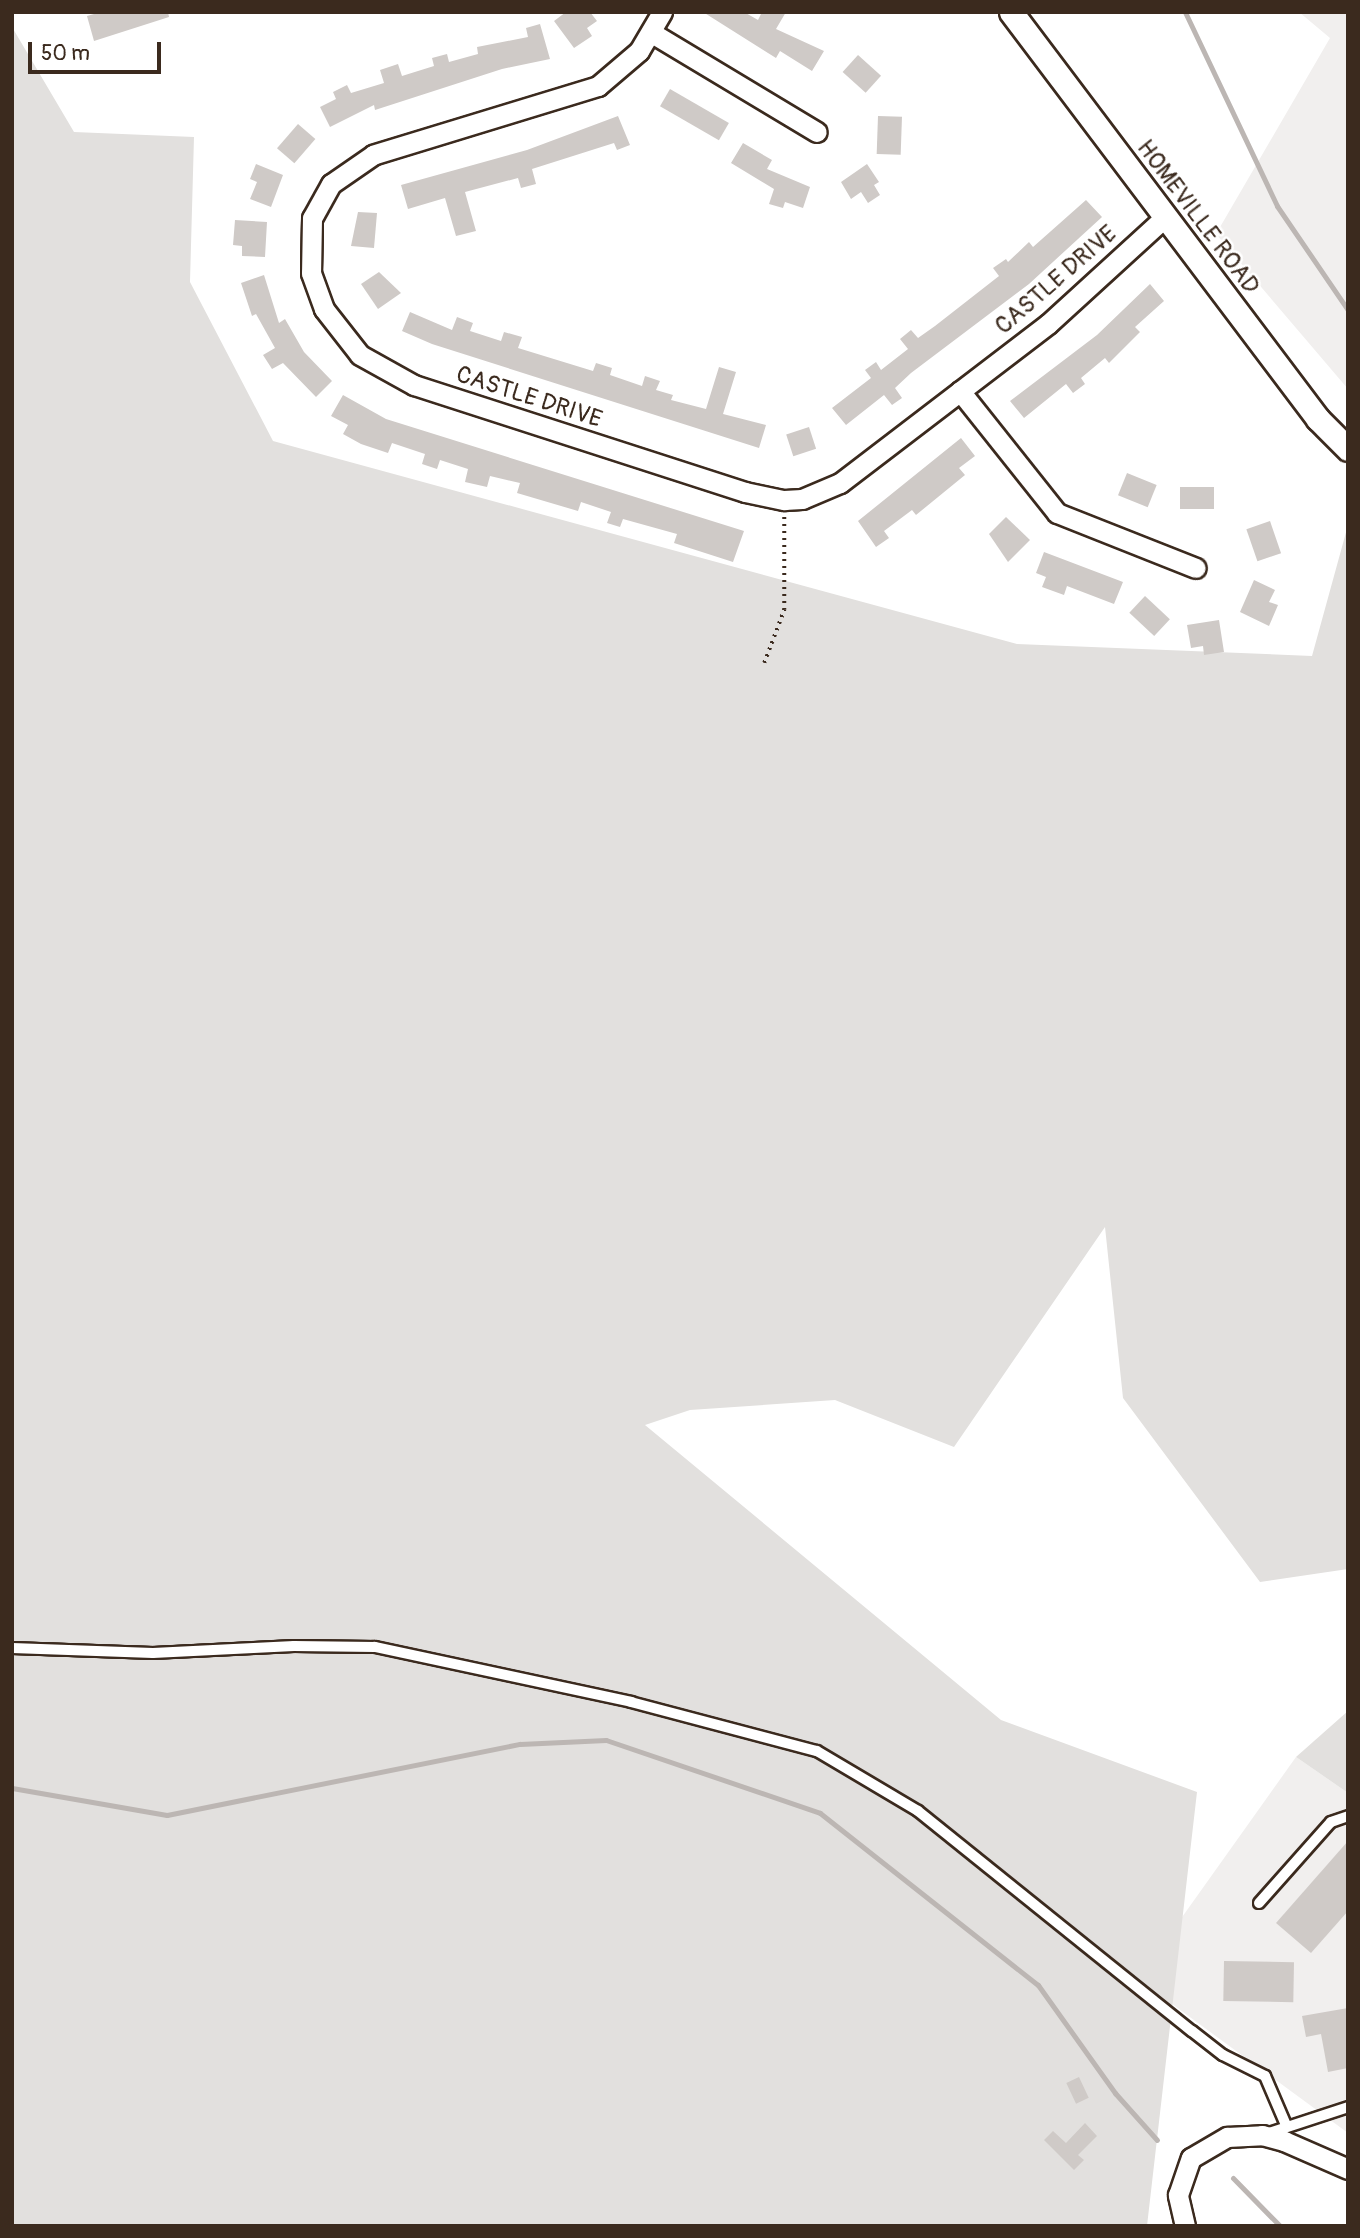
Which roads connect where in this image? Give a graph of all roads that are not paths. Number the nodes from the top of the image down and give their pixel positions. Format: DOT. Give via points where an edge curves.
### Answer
graph roads {
  1 [pos="662,12"];
  2 [pos="1011,12"];
  3 [pos="652,33"];
  4 [pos="817,132"];
  5 [pos="1165,217"];
  6 [pos="960,391"];
  7 [pos="1348,449"];
  8 [pos="1196,568"];
  9 [pos="12,1648"];
  10 [pos="1348,1816"];
  11 [pos="1259,1903"];
  12 [pos="1348,2107"];
  13 [pos="1286,2125"];
  14 [pos="1262,2136"];
  15 [pos="1348,2169"];
  16 [pos="1185,2226"];
  1 -- 3 [label="street, CASTLE DRIVE"];
  2 -- 5 [label="street, HOMEVILLE ROAD"];
  3 -- 4 [label="street"];
  3 -- 6 [label="street, CASTLE DRIVE" via="627,65 583,94 358,162 320,200 309,237 311,272 324,309 347,343 396,378 745,492 783,500 821,493 840,483"];
  5 -- 6 [label="street, CASTLE DRIVE" via="1048,324"];
  5 -- 7 [label="street, HOMEVILLE ROAD" via="1318,419"];
  6 -- 8 [label="street" via="1057,513"];
  9 -- 13 [label="lane" via="153,1653 375,1647 631,1702 817,1751 918,1811 1223,2055 1265,2076"];
  10 -- 11 [label="lane" via="1331,1822"];
  12 -- 13 [label="lane"];
  13 -- 14 [label="lane"];
  14 -- 15 [label="street"];
  14 -- 16 [label="street" via="1227,2137 1191,2158 1178,2195"];
}
